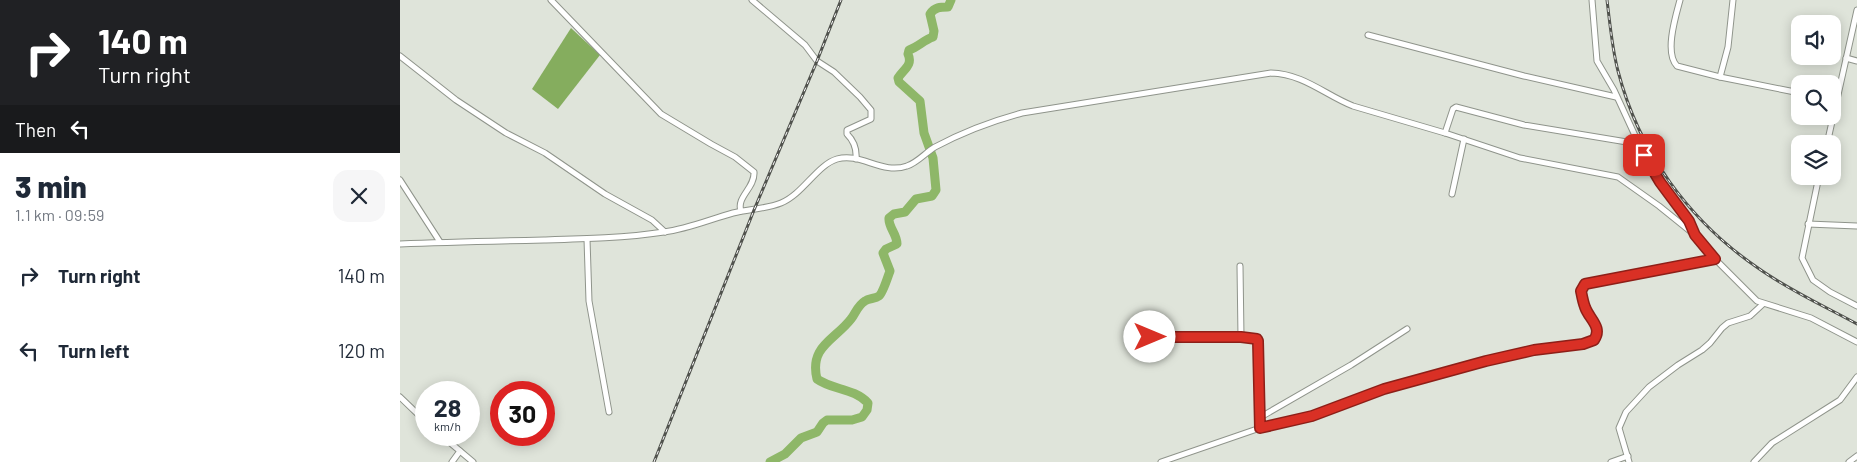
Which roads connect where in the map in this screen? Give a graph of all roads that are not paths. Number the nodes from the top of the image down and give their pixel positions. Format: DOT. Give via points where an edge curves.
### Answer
graph roads {
  1 [pos="551,0"];
  2 [pos="752,0"];
  3 [pos="1592,0"];
  4 [pos="1680,0"];
  5 [pos="1733,0"];
  6 [pos="1857,10"];
  7 [pos="1368,35"];
  8 [pos="400,56"];
  9 [pos="1846,58"];
  10 [pos="1857,61"];
  11 [pos="1841,76"];
  12 [pos="1720,77"];
  13 [pos="1791,91"];
  14 [pos="1616,97"];
  15 [pos="1445,133"];
  16 [pos="1464,139"];
  17 [pos="1639,144"];
  18 [pos="856,159"];
  19 [pos="400,180"];
  20 [pos="1817,185"];
  21 [pos="1452,194"];
  22 [pos="742,211"];
  23 [pos="1808,224"];
  24 [pos="1857,226"];
  25 [pos="665,232"];
  26 [pos="1695,235"];
  27 [pos="587,239"];
  28 [pos="440,242"];
  29 [pos="400,244"];
  30 [pos="1715,259"];
  31 [pos="1240,266"];
  32 [pos="1763,304"];
  33 [pos="1857,306"];
  34 [pos="1407,329"];
  35 [pos="1150,337"];
  36 [pos="1241,337"];
  37 [pos="1857,342"];
  38 [pos="1857,376"];
  39 [pos="400,397"];
  40 [pos="415,411"];
  41 [pos="609,412"];
  42 [pos="1259,418"];
  43 [pos="1260,428"];
  44 [pos="454,446"];
  45 [pos="460,451"];
  46 [pos="1857,456"];
  47 [pos="1629,459"];
  48 [pos="452,462"];
  49 [pos="473,462"];
  50 [pos="1161,462"];
  51 [pos="1611,462"];
  52 [pos="1754,462"];
  53 [pos="1849,462"];
  1 -- 22 [label="street" via="660,114 735,157 754,172 752,185 741,201"];
  2 -- 18 [label="street" via="805,46 817,61 834,72 871,110 871,119 847,130 856,148"];
  3 -- 14 [label="street" via="1595,54"];
  4 -- 12 [label="street" via="1673,27 1673,62 1677,66"];
  5 -- 12 [label="street" via="1728,47"];
  6 -- 9 [label="street"];
  7 -- 14 [label="street"];
  8 -- 25 [label="street" via="456,100 659,225"];
  9 -- 10 [label="street"];
  9 -- 11 [label="street"];
  12 -- 13 [label="street"];
  14 -- 17 [label="street"];
  15 -- 16 [label="street"];
  15 -- 17 [label="street" via="1456,107 1524,125"];
  15 -- 18 [label="street" via="1353,106 1294,76 1271,73 994,120 934,148 908,166 892,169"];
  16 -- 21 [label="street"];
  16 -- 26 [label="street" via="1520,158 1618,177"];
  17 -- 26 [label="street"];
  18 -- 22 [label="street" via="831,161 782,202"];
  19 -- 28 [label="street"];
  20 -- 23 [label="street"];
  22 -- 25 [label="street"];
  23 -- 24 [label="street"];
  23 -- 33 [label="street" via="1802,258 1813,280"];
  25 -- 27 [label="street"];
  26 -- 30 [label="street"];
  27 -- 28 [label="street"];
  27 -- 41 [label="street" via="588,301"];
  28 -- 29 [label="street"];
  30 -- 32 [label="street" via="1757,302"];
  30 -- 43 [label="street" via="1585,284 1581,291 1585,308 1598,332 1594,340 1486,361 1384,389 1312,416"];
  31 -- 36 [label="street"];
  32 -- 37 [label="street" via="1811,318"];
  32 -- 47 [label="street" via="1750,316 1728,323 1702,350 1656,382 1626,412 1618,428"];
  34 -- 42 [label="street"];
  35 -- 36 [label="street"];
  36 -- 42 [label="street" via="1258,341"];
  38 -- 52 [label="street" via="1840,400 1772,443"];
  39 -- 40 [label="street"];
  42 -- 43 [label="street"];
  43 -- 50 [label="street"];
  44 -- 45 [label="street"];
  45 -- 48 [label="street"];
  45 -- 49 [label="street"];
  46 -- 53 [label="street"];
  47 -- 51 [label="street"];
}
